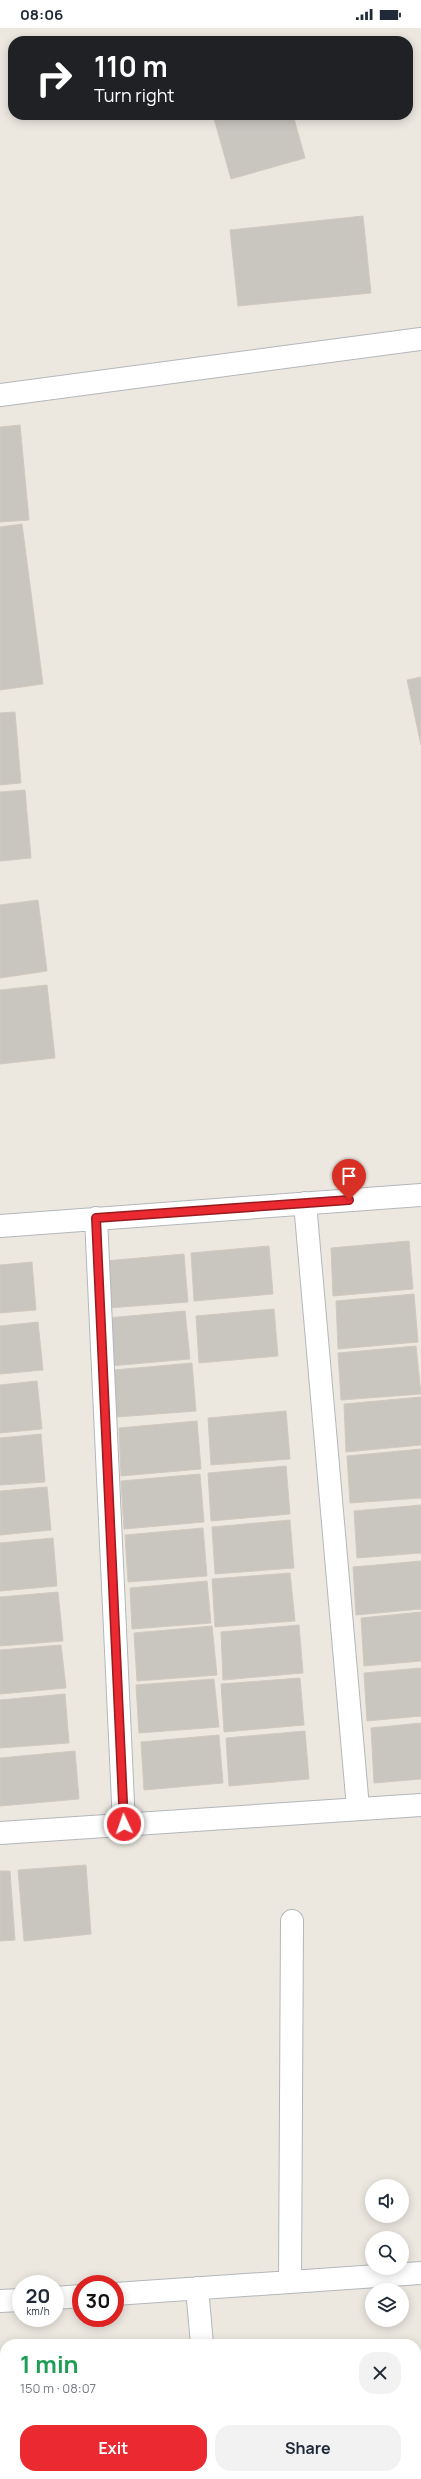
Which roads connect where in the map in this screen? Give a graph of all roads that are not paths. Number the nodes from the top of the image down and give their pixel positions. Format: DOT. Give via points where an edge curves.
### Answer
graph roads {
  1 [pos="421,339"];
  2 [pos="0,394"];
  3 [pos="421,1195"];
  4 [pos="305,1204"];
  5 [pos="96,1218"];
  6 [pos="0,1226"];
  7 [pos="421,1805"];
  8 [pos="358,1808"];
  9 [pos="124,1824"];
  10 [pos="0,1833"];
  11 [pos="292,1921"];
  12 [pos="421,2273"];
  13 [pos="290,2282"];
  14 [pos="197,2288"];
  15 [pos="124,2293"];
  16 [pos="12,2300"];
  17 [pos="0,2301"];
  18 [pos="202,2339"];
  1 -- 2 [label="street"];
  3 -- 4 [label="street"];
  4 -- 5 [label="street"];
  4 -- 8 [label="street"];
  5 -- 6 [label="street"];
  5 -- 9 [label="street"];
  7 -- 8 [label="street"];
  8 -- 9 [label="street"];
  9 -- 10 [label="street"];
  11 -- 13 [label="street"];
  12 -- 13 [label="street"];
  13 -- 14 [label="street"];
  14 -- 15 [label="street"];
  14 -- 18 [label="street"];
  16 -- 17 [label="street"];
}
